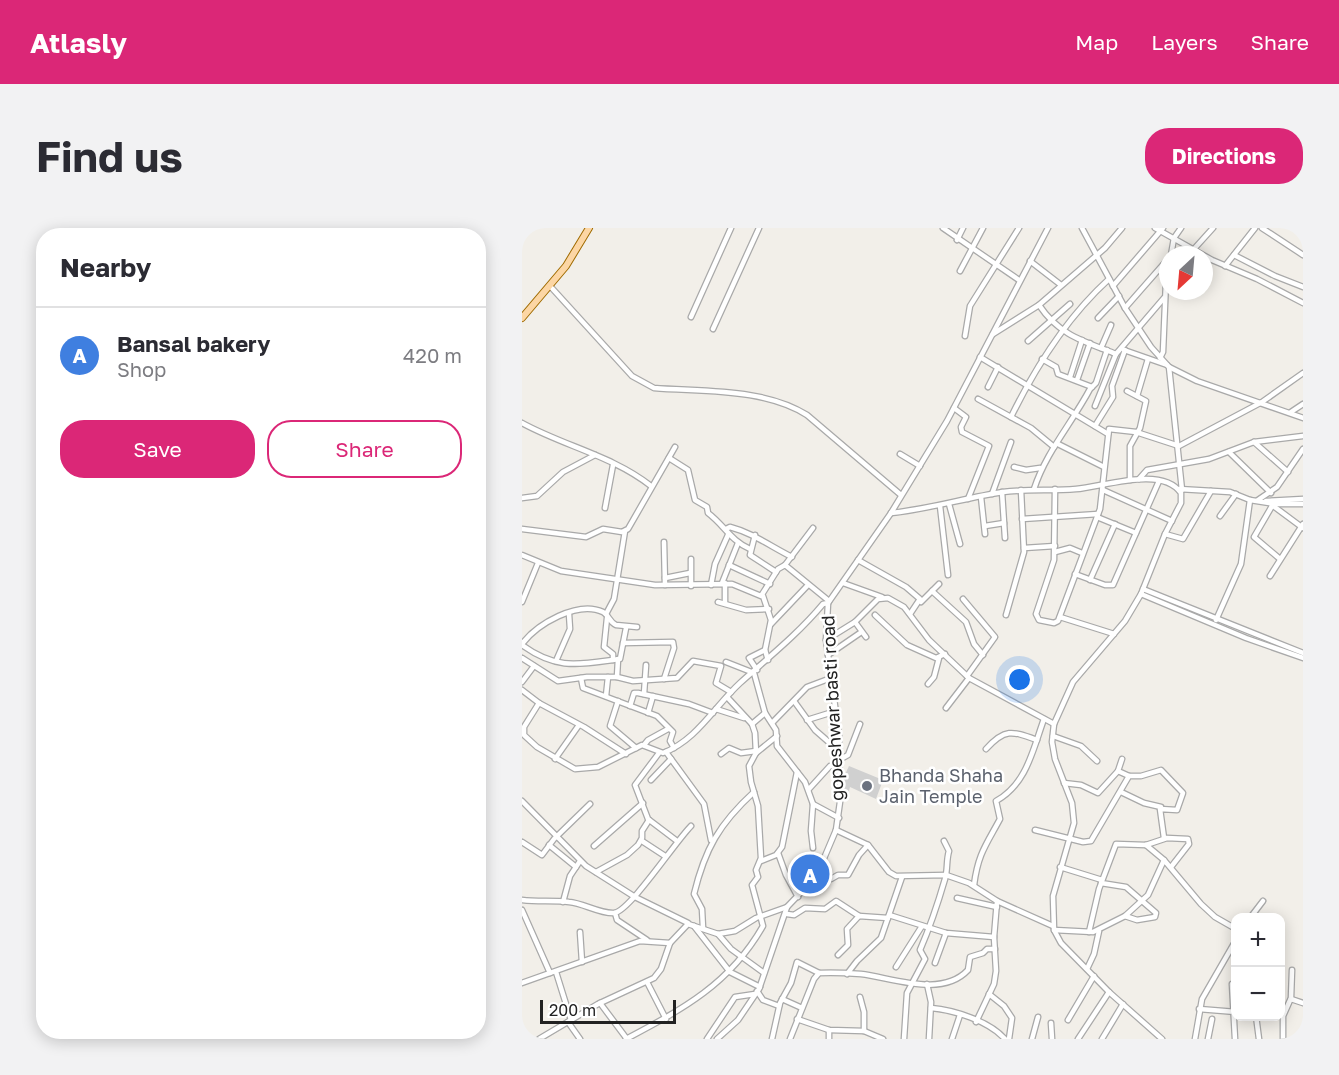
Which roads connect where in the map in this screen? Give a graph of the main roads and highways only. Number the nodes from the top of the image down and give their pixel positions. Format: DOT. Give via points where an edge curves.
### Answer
graph roads {
  1 [pos="589,228"];
  2 [pos="522,318"];
  1 -- 2 [label="main road" via="574,254"];
}
